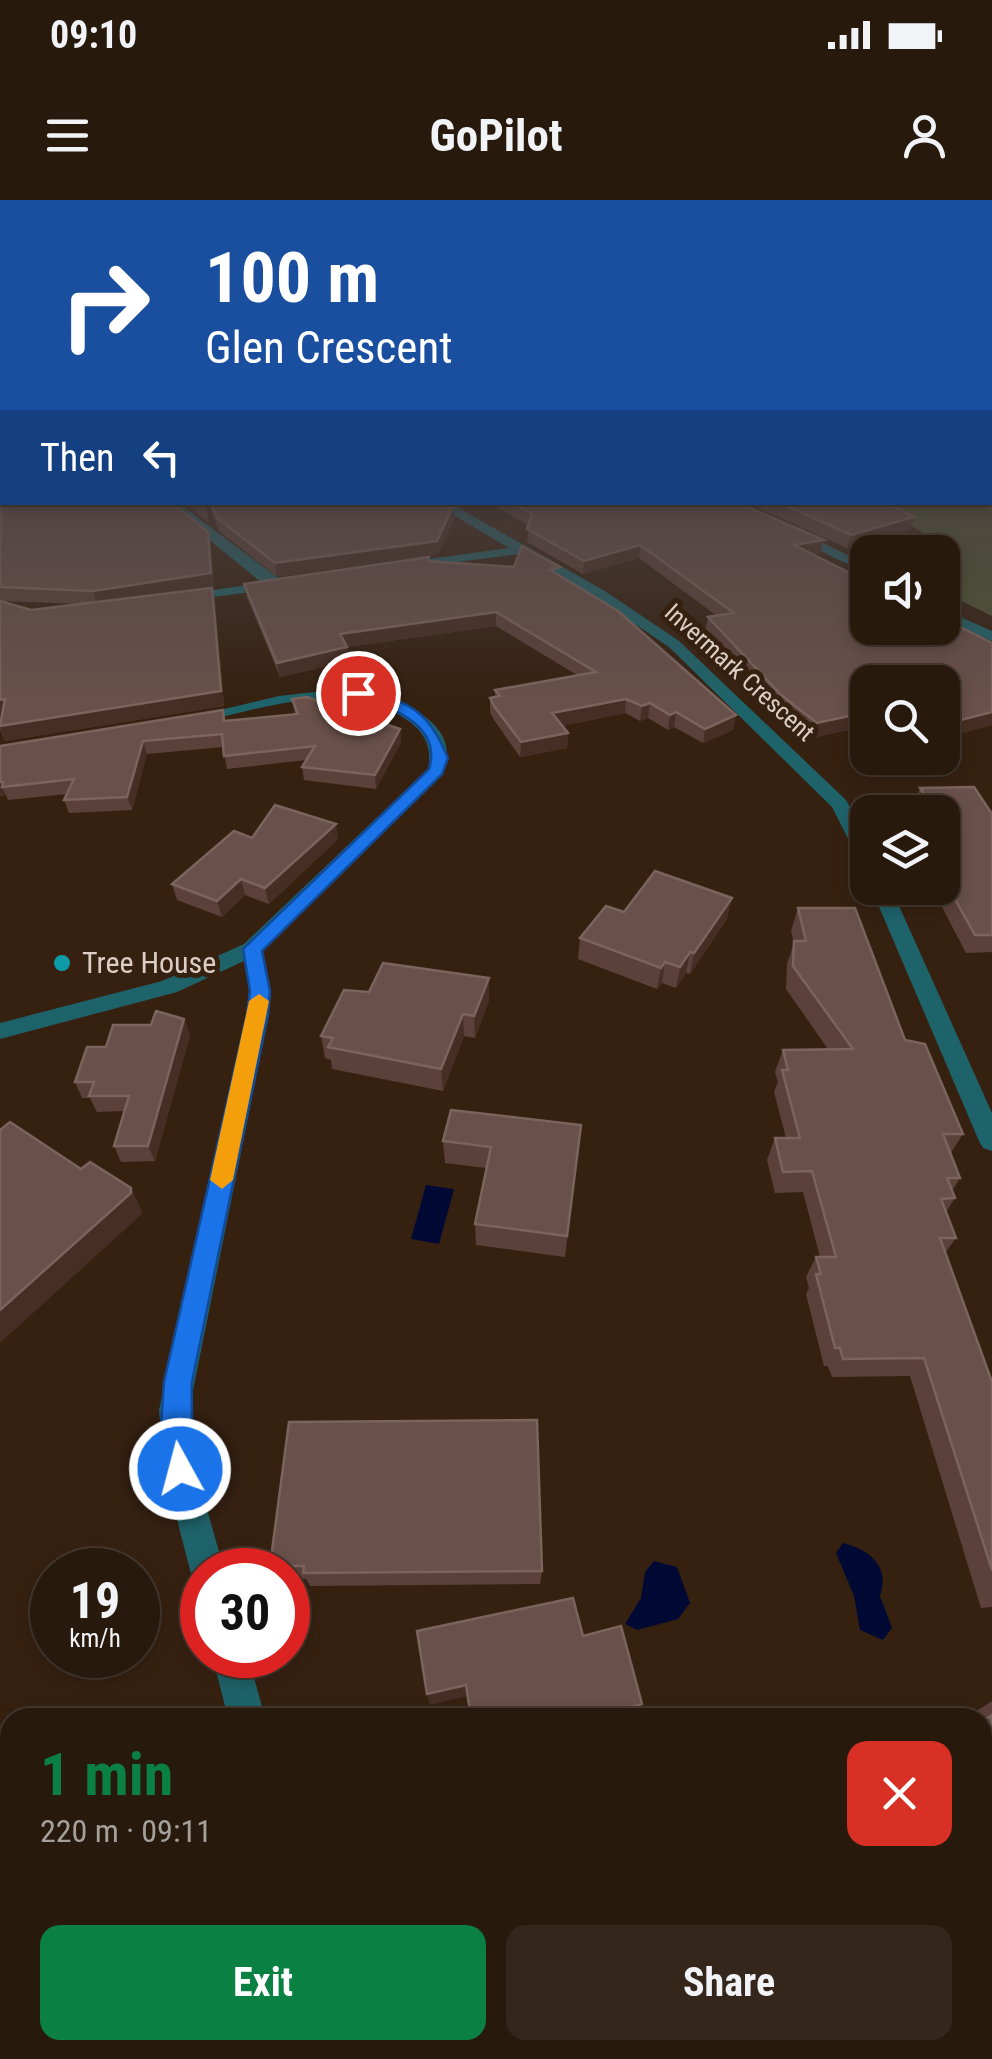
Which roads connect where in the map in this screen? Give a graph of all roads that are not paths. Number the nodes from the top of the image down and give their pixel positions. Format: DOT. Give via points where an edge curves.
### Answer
graph roads {
  1 [pos="200,527"];
  2 [pos="481,527"];
  3 [pos="782,528"];
  4 [pos="521,550"];
  5 [pos="850,561"];
  6 [pos="388,569"];
  7 [pos="293,583"];
  8 [pos="274,586"];
  9 [pos="155,603"];
  10 [pos="960,622"];
  11 [pos="992,637"];
  12 [pos="167,723"];
  13 [pos="850,823"];
  14 [pos="887,905"];
  15 [pos="252,949"];
  16 [pos="0,1031"];
  17 [pos="992,1142"];
  18 [pos="201,1548"];
  19 [pos="236,1678"];
  20 [pos="244,1708"];
  1 -- 8 [label="street"];
  2 -- 4 [label="street, Invermark Crescent"];
  3 -- 5 [label="street"];
  4 -- 6 [label="street"];
  4 -- 13 [label="street, Invermark Crescent" via="674,644 840,804"];
  7 -- 8 [label="street"];
  8 -- 9 [label="street"];
  10 -- 11 [label="street"];
  12 -- 15 [label="street" via="358,693 404,706 437,744 436,771"];
  14 -- 17 [label="street"];
  15 -- 16 [label="street" via="169,987"];
  15 -- 18 [label="street" via="258,1014 174,1410 180,1469"];
  19 -- 20 [label="street"];
}
